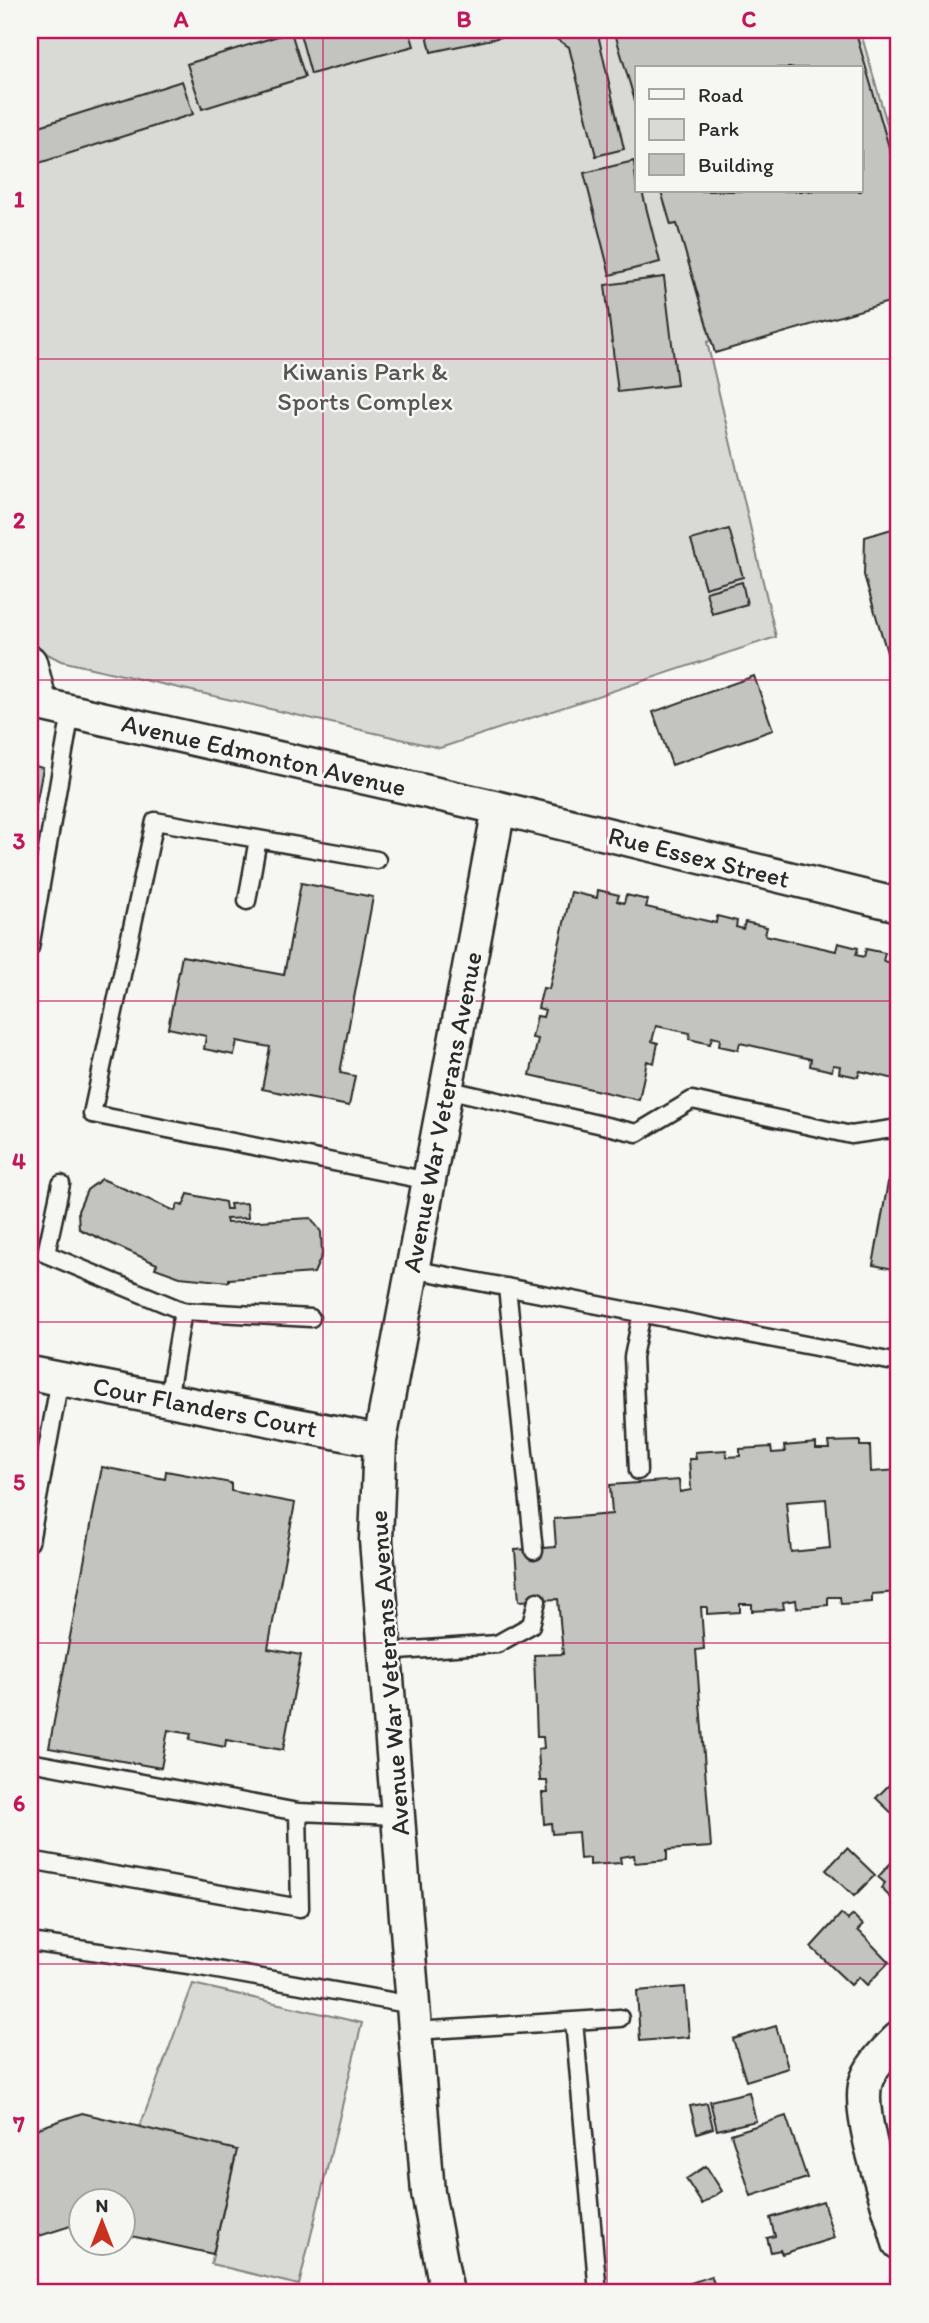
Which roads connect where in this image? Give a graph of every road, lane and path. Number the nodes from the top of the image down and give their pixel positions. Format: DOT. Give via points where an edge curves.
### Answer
graph roads {
  1 [pos="30,662"];
  2 [pos="47,706"];
  3 [pos="499,808"];
  4 [pos="258,839"];
  5 [pos="377,860"];
  6 [pos="247,901"];
  7 [pos="899,905"];
  8 [pos="30,948"];
  9 [pos="446,1089"];
  10 [pos="899,1128"];
  11 [pos="429,1181"];
  12 [pos="61,1184"];
  13 [pos="412,1269"];
  14 [pos="507,1287"];
  15 [pos="183,1311"];
  16 [pos="642,1313"];
  17 [pos="311,1318"];
  18 [pos="899,1363"];
  19 [pos="30,1373"];
  20 [pos="60,1379"];
  21 [pos="168,1400"];
  22 [pos="380,1441"];
  23 [pos="638,1471"];
  24 [pos="35,1488"];
  25 [pos="30,1542"];
  26 [pos="534,1551"];
  27 [pos="537,1601"];
  28 [pos="385,1652"];
  29 [pos="30,1762"];
  30 [pos="298,1812"];
  31 [pos="398,1816"];
  32 [pos="30,1860"];
  33 [pos="30,1942"];
  34 [pos="414,2018"];
  35 [pos="620,2018"];
  36 [pos="574,2021"];
  37 [pos="899,2038"];
  38 [pos="899,2243"];
  39 [pos="447,2293"];
  40 [pos="598,2293"];
  1 -- 2 [label="street"];
  2 -- 3 [label="street, Avenue Edmonton Avenue"];
  2 -- 8 [label="lane"];
  3 -- 7 [label="street, Rue Essex Street"];
  3 -- 9 [label="street, Avenue War Veterans Avenue"];
  4 -- 5 [label="lane"];
  4 -- 6 [label="lane"];
  4 -- 11 [label="lane" via="155,821 92,1114"];
  9 -- 10 [label="lane" via="637,1133 692,1100 851,1135"];
  9 -- 11 [label="street, Avenue War Veterans Avenue"];
  11 -- 13 [label="street, Avenue War Veterans Avenue"];
  12 -- 15 [label="lane" via="46,1254"];
  13 -- 14 [label="lane"];
  13 -- 22 [label="street, Avenue War Veterans Avenue"];
  14 -- 16 [label="lane"];
  14 -- 26 [label="lane"];
  15 -- 17 [label="lane"];
  15 -- 21 [label="lane"];
  16 -- 18 [label="lane"];
  16 -- 23 [label="lane" via="633,1357"];
  19 -- 20 [label="street, Cour Flanders Court"];
  20 -- 21 [label="street, Cour Flanders Court"];
  20 -- 24 [label="lane"];
  21 -- 22 [label="street, Cour Flanders Court"];
  22 -- 28 [label="street, Avenue War Veterans Avenue" via="376,1540"];
  24 -- 25 [label="lane"];
  27 -- 28 [label="lane" via="531,1625 497,1644"];
  28 -- 31 [label="street, Avenue War Veterans Avenue"];
  29 -- 30 [label="lane"];
  30 -- 31 [label="lane"];
  30 -- 32 [label="lane" via="300,1908"];
  31 -- 34 [label="street, Avenue War Veterans Avenue"];
  33 -- 34 [label="lane" via="195,1966"];
  34 -- 36 [label="lane"];
  34 -- 39 [label="street, Avenue War Veterans Avenue" via="428,2193"];
  35 -- 36 [label="lane"];
  36 -- 40 [label="lane"];
  37 -- 38 [label="street" via="880,2057 865,2084 864,2113"];
}
